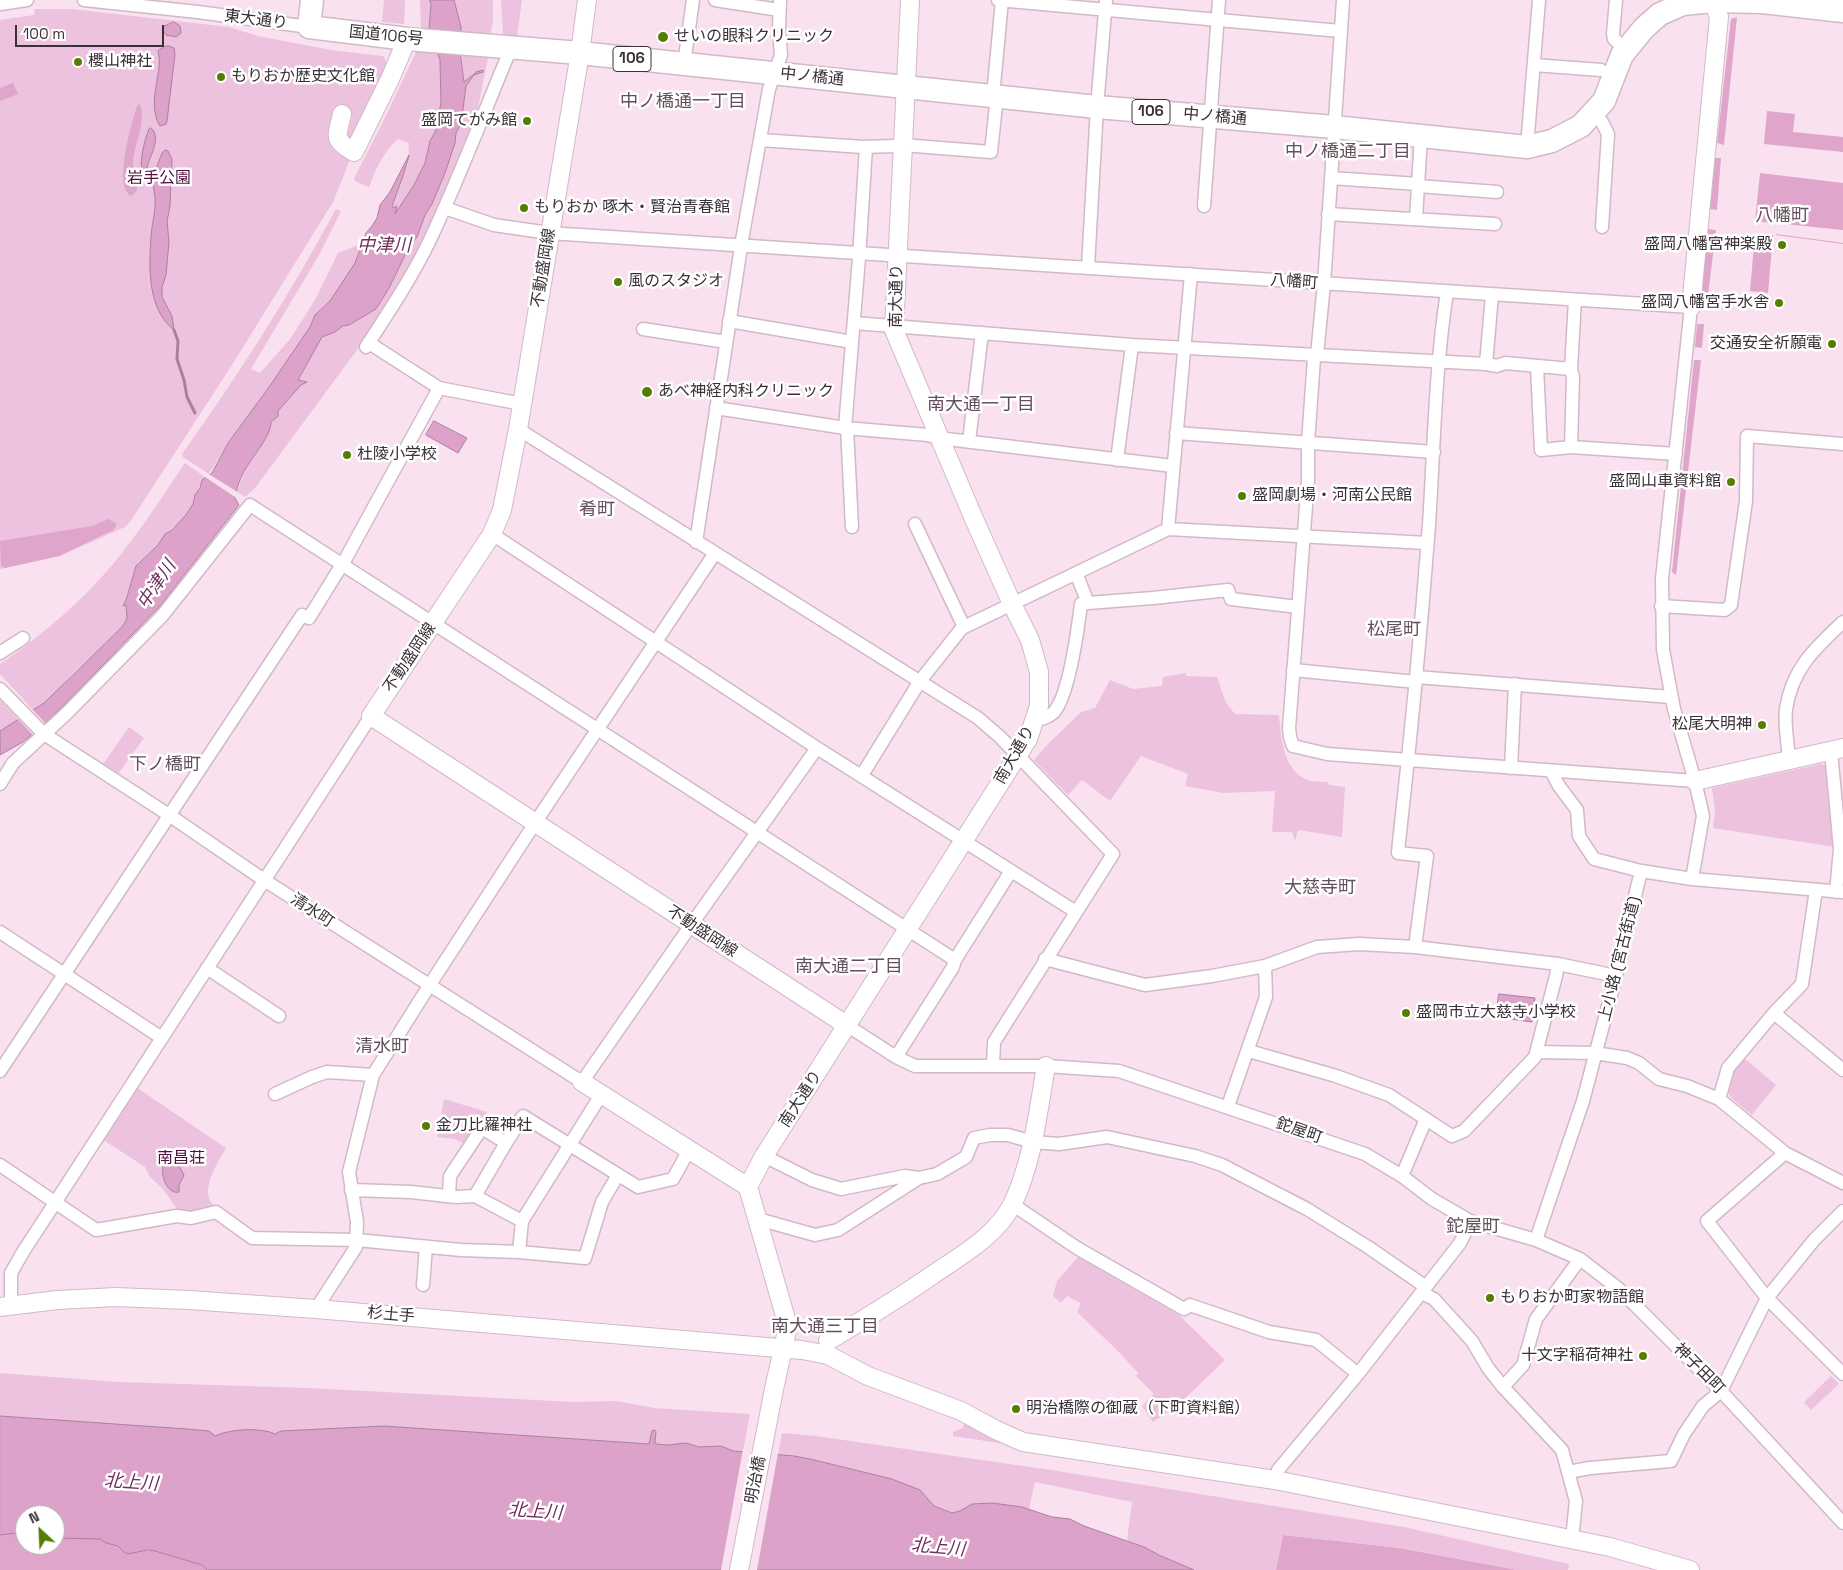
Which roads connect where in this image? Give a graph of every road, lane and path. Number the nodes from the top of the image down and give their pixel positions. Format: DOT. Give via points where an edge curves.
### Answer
graph roads {
  1 [pos="27,0"];
  2 [pos="85,0"];
  3 [pos="312,0"];
  4 [pos="587,0"];
  5 [pos="693,0"];
  6 [pos="715,0"];
  7 [pos="910,0"];
  8 [pos="998,0"];
  9 [pos="1002,0"];
  10 [pos="1219,0"];
  11 [pos="1343,0"];
  12 [pos="1539,0"];
  13 [pos="1616,0"];
  14 [pos="1713,0"];
  15 [pos="1762,1"];
  16 [pos="124,2"];
  17 [pos="0,4"];
  18 [pos="152,4"];
  19 [pos="1802,4"];
  20 [pos="779,5"];
  21 [pos="1106,5"];
  22 [pos="198,6"];
  23 [pos="1843,11"];
  24 [pos="1217,20"];
  25 [pos="309,27"];
  26 [pos="1340,31"];
  27 [pos="412,39"];
  28 [pos="501,47"];
  29 [pos="1626,50"];
  30 [pos="580,53"];
  31 [pos="684,64"];
  32 [pos="1534,65"];
  33 [pos="1601,70"];
  34 [pos="776,74"];
  35 [pos="906,87"];
  36 [pos="995,96"];
  37 [pos="1097,107"];
  38 [pos="1593,113"];
  39 [pos="342,114"];
  40 [pos="1210,116"];
  41 [pos="1334,127"];
  42 [pos="1421,136"];
  43 [pos="760,140"];
  44 [pos="866,147"];
  45 [pos="903,147"];
  46 [pos="1527,148"];
  47 [pos="1331,178"];
  48 [pos="1418,185"];
  49 [pos="1497,192"];
  50 [pos="1204,206"];
  51 [pos="445,208"];
  52 [pos="1328,214"];
  53 [pos="1416,219"];
  54 [pos="1495,224"];
  55 [pos="1602,227"];
  56 [pos="549,234"];
  57 [pos="741,245"];
  58 [pos="860,253"];
  59 [pos="897,256"];
  60 [pos="1088,267"];
  61 [pos="1191,274"];
  62 [pos="1324,284"];
  63 [pos="1447,292"];
  64 [pos="1492,295"];
  65 [pos="1574,300"];
  66 [pos="1692,307"];
  67 [pos="729,321"];
  68 [pos="854,323"];
  69 [pos="894,328"];
  70 [pos="643,329"];
  71 [pos="982,333"];
  72 [pos="726,342"];
  73 [pos="852,342"];
  74 [pos="1132,344"];
  75 [pos="1185,347"];
  76 [pos="1317,355"];
  77 [pos="1439,361"];
  78 [pos="1486,364"];
  79 [pos="1537,366"];
  80 [pos="1571,368"];
  81 [pos="439,388"];
  82 [pos="522,404"];
  83 [pos="716,408"];
  84 [pos="846,428"];
  85 [pos="518,429"];
  86 [pos="1176,433"];
  87 [pos="938,438"];
  88 [pos="969,441"];
  89 [pos="1308,443"];
  90 [pos="1843,444"];
  91 [pos="1571,447"];
  92 [pos="1434,452"];
  93 [pos="1676,454"];
  94 [pos="1117,460"];
  95 [pos="1173,466"];
  96 [pos="915,524"];
  97 [pos="852,527"];
  98 [pos="1168,528"];
  99 [pos="492,534"];
  100 [pos="1303,536"];
  101 [pos="696,542"];
  102 [pos="1427,543"];
  103 [pos="715,553"];
  104 [pos="342,565"];
  105 [pos="1076,573"];
  106 [pos="1088,603"];
  107 [pos="1012,604"];
  108 [pos="1298,606"];
  109 [pos="1661,606"];
  110 [pos="433,622"];
  111 [pos="1843,622"];
  112 [pos="964,627"];
  113 [pos="23,638"];
  114 [pos="656,641"];
  115 [pos="0,653"];
  116 [pos="1293,670"];
  117 [pos="1416,679"];
  118 [pos="920,681"];
  119 [pos="1515,684"];
  120 [pos="0,689"];
  121 [pos="1671,696"];
  122 [pos="371,716"];
  123 [pos="1035,720"];
  124 [pos="598,729"];
  125 [pos="43,732"];
  126 [pos="817,748"];
  127 [pos="1837,749"];
  128 [pos="1017,755"];
  129 [pos="1789,760"];
  130 [pos="1408,761"];
  131 [pos="14,763"];
  132 [pos="1511,768"];
  133 [pos="0,769"];
  134 [pos="1551,771"];
  135 [pos="862,775"];
  136 [pos="1696,782"];
  137 [pos="0,784"];
  138 [pos="1840,814"];
  139 [pos="169,815"];
  140 [pos="535,823"];
  141 [pos="758,832"];
  142 [pos="964,840"];
  143 [pos="1011,871"];
  144 [pos="1642,871"];
  145 [pos="1692,878"];
  146 [pos="264,880"];
  147 [pos="1816,890"];
  148 [pos="1840,892"];
  149 [pos="1076,912"];
  150 [pos="691,925"];
  151 [pos="908,929"];
  152 [pos="0,932"];
  153 [pos="1416,947"];
  154 [pos="1045,959"];
  155 [pos="955,960"];
  156 [pos="1558,964"];
  157 [pos="1265,966"];
  158 [pos="207,968"];
  159 [pos="64,974"];
  160 [pos="1616,976"];
  161 [pos="429,986"];
  162 [pos="1774,1013"];
  163 [pos="279,1016"];
  164 [pos="848,1026"];
  165 [pos="162,1038"];
  166 [pos="1248,1051"];
  167 [pos="1537,1052"];
  168 [pos="1595,1053"];
  169 [pos="896,1056"];
  170 [pos="993,1066"];
  171 [pos="1046,1066"];
  172 [pos="1843,1070"];
  173 [pos="0,1071"];
  174 [pos="373,1075"];
  175 [pos="582,1082"];
  176 [pos="275,1094"];
  177 [pos="601,1096"];
  178 [pos="1719,1099"];
  179 [pos="1228,1106"];
  180 [pos="1426,1119"];
  181 [pos="1033,1142"];
  182 [pos="506,1143"];
  183 [pos="570,1146"];
  184 [pos="689,1150"];
  185 [pos="1785,1154"];
  186 [pos="764,1156"];
  187 [pos="0,1165"];
  188 [pos="618,1175"];
  189 [pos="1402,1176"];
  190 [pos="919,1178"];
  191 [pos="1843,1183"];
  192 [pos="748,1187"];
  193 [pos="352,1190"];
  194 [pos="448,1196"];
  195 [pos="475,1196"];
  196 [pos="54,1202"];
  197 [pos="1012,1204"];
  198 [pos="1843,1211"];
  199 [pos="758,1219"];
  200 [pos="522,1221"];
  201 [pos="1471,1221"];
  202 [pos="357,1240"];
  203 [pos="1536,1240"];
  204 [pos="426,1247"];
  205 [pos="519,1252"];
  206 [pos="1580,1259"];
  207 [pos="423,1285"];
  208 [pos="1424,1290"];
  209 [pos="1767,1298"];
  210 [pos="6,1306"];
  211 [pos="316,1308"];
  212 [pos="828,1341"];
  213 [pos="783,1348"];
  214 [pos="802,1350"];
  215 [pos="837,1360"];
  216 [pos="1358,1374"];
  217 [pos="1843,1374"];
  218 [pos="1503,1387"];
  219 [pos="1721,1391"];
  220 [pos="1568,1472"];
  221 [pos="1275,1480"];
  222 [pos="1843,1523"];
  223 [pos="1572,1540"];
  224 [pos="739,1570"];
  225 [pos="1690,1570"];
  1 -- 17 [label="street"];
  2 -- 16 [label="street, 東大通り"];
  3 -- 25 [label="highway"];
  4 -- 30 [label="street, 不動盛岡線"];
  5 -- 31 [label="street"];
  6 -- 20 [label="street"];
  7 -- 35 [label="street, 南大通り"];
  8 -- 9 [label="street"];
  9 -- 21 [label="street"];
  9 -- 36 [label="street"];
  10 -- 24 [label="street"];
  11 -- 26 [label="street"];
  12 -- 32 [label="street"];
  13 -- 29 [label="street" via="1614,39"];
  14 -- 15 [label="highway, 中ノ橋通 / 106"];
  14 -- 29 [label="highway, 中ノ橋通 / 106" via="1683,4 1660,14"];
  14 -- 66 [label="street" via="1720,17"];
  15 -- 19 [label="highway, 中ノ橋通 / 106"];
  16 -- 18 [label="street, 東大通り"];
  18 -- 22 [label="street, 東大通り"];
  19 -- 23 [label="highway, 中ノ橋通 / 106"];
  20 -- 34 [label="street" via="781,55"];
  21 -- 24 [label="street"];
  21 -- 37 [label="street"];
  22 -- 25 [label="street, 東大通り"];
  24 -- 26 [label="street"];
  24 -- 40 [label="street"];
  25 -- 27 [label="highway, 国道106号 / 106"];
  26 -- 41 [label="street"];
  27 -- 28 [label="highway, 国道106号 / 106"];
  27 -- 39 [label="street" via="354,152 340,144 337,136"];
  28 -- 30 [label="highway, 中ノ橋通 / 106"];
  28 -- 51 [label="street"];
  29 -- 38 [label="highway, 中ノ橋通 / 106" via="1604,101"];
  30 -- 31 [label="highway, 中ノ橋通 / 106"];
  30 -- 56 [label="street, 不動盛岡線"];
  31 -- 34 [label="highway, 中ノ橋通 / 106"];
  32 -- 33 [label="street"];
  32 -- 46 [label="street"];
  34 -- 35 [label="highway, 中ノ橋通 / 106"];
  34 -- 43 [label="street" via="769,89"];
  35 -- 36 [label="highway, 中ノ橋通 / 106"];
  35 -- 45 [label="street, 南大通り"];
  36 -- 37 [label="highway, 中ノ橋通 / 106"];
  36 -- 45 [label="street" via="991,152"];
  37 -- 40 [label="highway, 中ノ橋通 / 106"];
  37 -- 60 [label="street"];
  38 -- 46 [label="highway, 中ノ橋通 / 106" via="1581,126 1552,141"];
  38 -- 55 [label="street" via="1608,134"];
  40 -- 41 [label="highway, 中ノ橋通 / 106"];
  40 -- 50 [label="street"];
  41 -- 42 [label="highway, 中ノ橋通 / 106"];
  41 -- 47 [label="street"];
  42 -- 46 [label="highway, 中ノ橋通 / 106"];
  42 -- 48 [label="street"];
  43 -- 44 [label="street"];
  43 -- 57 [label="street"];
  44 -- 45 [label="street"];
  44 -- 58 [label="street"];
  45 -- 59 [label="street, 南大通り"];
  47 -- 48 [label="street"];
  47 -- 52 [label="street"];
  48 -- 49 [label="street"];
  48 -- 53 [label="street"];
  51 -- 56 [label="street, 八幡町" via="494,225"];
  51 -- 81 [label="street" via="412,274 367,345"];
  52 -- 53 [label="street"];
  52 -- 62 [label="street"];
  53 -- 54 [label="street"];
  56 -- 57 [label="street, 八幡町"];
  56 -- 82 [label="street, 不動盛岡線"];
  57 -- 58 [label="street, 八幡町"];
  57 -- 67 [label="street"];
  58 -- 59 [label="street, 八幡町"];
  58 -- 68 [label="street"];
  59 -- 60 [label="street, 八幡町"];
  59 -- 69 [label="street, 南大通り"];
  60 -- 61 [label="street, 八幡町"];
  61 -- 62 [label="street, 八幡町"];
  61 -- 75 [label="street"];
  62 -- 63 [label="street, 八幡町"];
  62 -- 76 [label="street"];
  63 -- 64 [label="street, 八幡町"];
  63 -- 77 [label="street"];
  64 -- 65 [label="street, 八幡町"];
  64 -- 78 [label="street"];
  65 -- 66 [label="street, 八幡町"];
  65 -- 80 [label="street"];
  66 -- 93 [label="street"];
  67 -- 72 [label="street"];
  67 -- 73 [label="street"];
  68 -- 69 [label="street"];
  68 -- 73 [label="street"];
  69 -- 71 [label="street"];
  69 -- 87 [label="street, 南大通り"];
  70 -- 72 [label="street"];
  71 -- 74 [label="street"];
  71 -- 88 [label="street"];
  72 -- 83 [label="street"];
  73 -- 84 [label="street"];
  74 -- 75 [label="street"];
  74 -- 94 [label="street"];
  75 -- 76 [label="street"];
  75 -- 86 [label="street"];
  76 -- 77 [label="street"];
  76 -- 89 [label="street" via="1314,358"];
  77 -- 78 [label="street"];
  77 -- 92 [label="street"];
  78 -- 79 [label="street"];
  79 -- 80 [label="street"];
  79 -- 91 [label="street" via="1541,450"];
  80 -- 91 [label="street"];
  81 -- 82 [label="street"];
  81 -- 104 [label="street"];
  82 -- 85 [label="street, 不動盛岡線"];
  83 -- 84 [label="street"];
  83 -- 101 [label="street"];
  84 -- 87 [label="street"];
  84 -- 97 [label="street"];
  85 -- 99 [label="street, 不動盛岡線" via="502,510"];
  85 -- 101 [label="street"];
  86 -- 89 [label="street"];
  86 -- 95 [label="street"];
  87 -- 88 [label="street"];
  87 -- 107 [label="street, 南大通り"];
  88 -- 94 [label="street"];
  89 -- 92 [label="street"];
  89 -- 100 [label="street"];
  90 -- 109 [label="street" via="1747,436 1746,501 1731,605 1725,610"];
  91 -- 93 [label="street"];
  92 -- 102 [label="street"];
  93 -- 109 [label="street"];
  94 -- 95 [label="street"];
  95 -- 98 [label="street"];
  96 -- 112 [label="street"];
  98 -- 100 [label="street"];
  98 -- 105 [label="street"];
  99 -- 110 [label="street, 不動盛岡線"];
  99 -- 114 [label="street"];
  100 -- 102 [label="street"];
  100 -- 108 [label="street"];
  101 -- 103 [label="street"];
  102 -- 117 [label="street"];
  103 -- 114 [label="street"];
  103 -- 118 [label="street"];
  104 -- 110 [label="street"];
  104 -- 125 [label="street" via="250,505 162,616 68,712"];
  104 -- 139 [label="street" via="310,618 302,615"];
  105 -- 106 [label="street"];
  105 -- 107 [label="street"];
  106 -- 108 [label="street" via="1228,590 1231,599"];
  106 -- 123 [label="street" via="1082,604 1061,699 1054,712"];
  107 -- 112 [label="street"];
  107 -- 123 [label="street, 南大通り" via="1030,640 1039,672 1039,706"];
  108 -- 116 [label="street"];
  109 -- 121 [label="street" via="1663,650"];
  110 -- 122 [label="street, 不動盛岡線"];
  110 -- 124 [label="street"];
  111 -- 129 [label="street" via="1806,658 1791,688 1786,710"];
  112 -- 118 [label="street"];
  113 -- 115 [label="street"];
  114 -- 124 [label="street"];
  114 -- 126 [label="street"];
  116 -- 117 [label="street"];
  116 -- 130 [label="street" via="1289,728 1293,746 1327,754"];
  117 -- 119 [label="street"];
  117 -- 130 [label="street"];
  118 -- 128 [label="street" via="978,718"];
  118 -- 135 [label="street"];
  119 -- 121 [label="street"];
  119 -- 132 [label="street"];
  120 -- 125 [label="street, 清水町"];
  121 -- 136 [label="street"];
  122 -- 140 [label="street, 不動盛岡線"];
  122 -- 146 [label="street"];
  123 -- 128 [label="street, 南大通り"];
  124 -- 140 [label="street"];
  124 -- 141 [label="street"];
  125 -- 131 [label="street"];
  125 -- 139 [label="street, 清水町"];
  126 -- 135 [label="street"];
  126 -- 141 [label="street"];
  127 -- 129 [label="street"];
  127 -- 138 [label="street"];
  128 -- 142 [label="street, 南大通り"];
  128 -- 149 [label="street" via="1113,854"];
  129 -- 136 [label="street"];
  130 -- 132 [label="street"];
  130 -- 153 [label="street" via="1398,853 1427,856"];
  131 -- 133 [label="street"];
  131 -- 137 [label="street"];
  132 -- 134 [label="street"];
  134 -- 136 [label="street"];
  134 -- 144 [label="street" via="1577,810 1579,836 1594,859"];
  135 -- 142 [label="street"];
  136 -- 145 [label="street" via="1703,816"];
  138 -- 148 [label="street"];
  139 -- 146 [label="street, 清水町"];
  139 -- 159 [label="street"];
  140 -- 150 [label="street, 不動盛岡線"];
  140 -- 161 [label="street"];
  141 -- 150 [label="street"];
  141 -- 151 [label="street"];
  142 -- 143 [label="street"];
  142 -- 151 [label="street, 南大通り"];
  143 -- 149 [label="street"];
  143 -- 155 [label="street"];
  144 -- 145 [label="street"];
  144 -- 160 [label="street, 上小路 (宮古街道)"];
  145 -- 147 [label="street"];
  146 -- 158 [label="street"];
  146 -- 161 [label="street, 清水町"];
  147 -- 148 [label="street"];
  147 -- 162 [label="street" via="1802,984"];
  149 -- 154 [label="street"];
  150 -- 164 [label="street, 不動盛岡線"];
  150 -- 175 [label="street"];
  151 -- 155 [label="street"];
  151 -- 164 [label="street, 南大通り"];
  152 -- 159 [label="street"];
  153 -- 156 [label="street"];
  153 -- 157 [label="street" via="1359,944 1317,948"];
  154 -- 157 [label="street" via="1145,985"];
  154 -- 170 [label="street" via="994,1042"];
  155 -- 169 [label="street"];
  156 -- 160 [label="street"];
  156 -- 167 [label="street"];
  157 -- 166 [label="street" via="1266,997"];
  158 -- 163 [label="street"];
  158 -- 165 [label="street"];
  159 -- 165 [label="street"];
  159 -- 173 [label="street"];
  160 -- 168 [label="street, 上小路 (宮古街道)"];
  161 -- 174 [label="street"];
  161 -- 175 [label="street, 清水町"];
  162 -- 172 [label="street"];
  162 -- 178 [label="street" via="1728,1068"];
  164 -- 169 [label="street, 鉈屋町"];
  164 -- 186 [label="street, 南大通り"];
  165 -- 196 [label="street"];
  166 -- 179 [label="street"];
  166 -- 180 [label="street" via="1389,1095"];
  167 -- 168 [label="street"];
  167 -- 180 [label="street" via="1464,1131 1452,1136"];
  168 -- 178 [label="street" via="1627,1058 1640,1063 1659,1079"];
  168 -- 203 [label="street, 上小路 (宮古街道)" via="1583,1100"];
  169 -- 170 [label="street, 鉈屋町" via="915,1066"];
  170 -- 171 [label="street, 鉈屋町"];
  171 -- 179 [label="street, 鉈屋町" via="1119,1071"];
  171 -- 181 [label="street"];
  174 -- 176 [label="street" via="328,1072"];
  174 -- 193 [label="street" via="349,1172"];
  175 -- 177 [label="street"];
  177 -- 183 [label="street"];
  177 -- 184 [label="street"];
  178 -- 185 [label="street"];
  179 -- 189 [label="street, 鉈屋町" via="1365,1154"];
  180 -- 189 [label="street"];
  181 -- 190 [label="street" via="1008,1135 974,1138 966,1157 937,1174"];
  181 -- 197 [label="street"];
  181 -- 208 [label="street" via="1059,1144 1107,1137 1222,1165 1307,1209 1368,1247"];
  182 -- 183 [label="street" via="523,1116"];
  182 -- 194 [label="street" via="482,1128 450,1176"];
  182 -- 195 [label="street"];
  183 -- 188 [label="street"];
  183 -- 200 [label="street"];
  184 -- 188 [label="street" via="673,1179 638,1187"];
  184 -- 192 [label="street"];
  185 -- 191 [label="street"];
  185 -- 209 [label="street" via="1707,1221"];
  186 -- 190 [label="street" via="812,1180 841,1189 905,1176"];
  186 -- 192 [label="street, 南大通り"];
  187 -- 196 [label="street"];
  188 -- 205 [label="street" via="602,1202 585,1258"];
  189 -- 201 [label="street, 鉈屋町" via="1432,1199"];
  190 -- 199 [label="street" via="838,1230 815,1235"];
  192 -- 199 [label="street"];
  193 -- 194 [label="street"];
  193 -- 202 [label="street"];
  194 -- 195 [label="street"];
  195 -- 200 [label="street"];
  196 -- 202 [label="street" via="96,1230 216,1212 252,1238"];
  196 -- 210 [label="street" via="11,1273"];
  197 -- 212 [label="street" via="983,1239"];
  197 -- 216 [label="street" via="1077,1248 1184,1309 1190,1306 1269,1332 1316,1340"];
  198 -- 209 [label="street" via="1814,1240"];
  199 -- 213 [label="street" via="788,1326"];
  200 -- 205 [label="street"];
  201 -- 203 [label="street, 鉈屋町"];
  201 -- 208 [label="street" via="1460,1243"];
  202 -- 204 [label="street"];
  202 -- 211 [label="street" via="347,1263"];
  203 -- 206 [label="street, 神子田町"];
  204 -- 205 [label="street"];
  204 -- 207 [label="street"];
  206 -- 218 [label="street" via="1536,1319 1523,1365"];
  206 -- 219 [label="street, 神子田町" via="1619,1289"];
  208 -- 216 [label="street"];
  208 -- 218 [label="street" via="1472,1341"];
  209 -- 217 [label="street"];
  209 -- 219 [label="street"];
  210 -- 211 [label="street, 杉土手" via="116,1297"];
  211 -- 213 [label="street, 杉土手"];
  212 -- 214 [label="street"];
  212 -- 215 [label="street"];
  213 -- 214 [label="street, 杉土手"];
  213 -- 224 [label="street, 明治橋"];
  214 -- 215 [label="street, 杉土手"];
  215 -- 221 [label="street, 杉土手" via="868,1376 961,1411 1023,1442"];
  216 -- 221 [label="street" via="1278,1470"];
  218 -- 220 [label="street" via="1562,1450"];
  219 -- 220 [label="street" via="1703,1406 1684,1434 1671,1462"];
  219 -- 222 [label="street, 神子田町"];
  220 -- 223 [label="street" via="1576,1501"];
  221 -- 223 [label="street, 杉土手"];
  223 -- 225 [label="street, 杉土手" via="1610,1547"];
}
